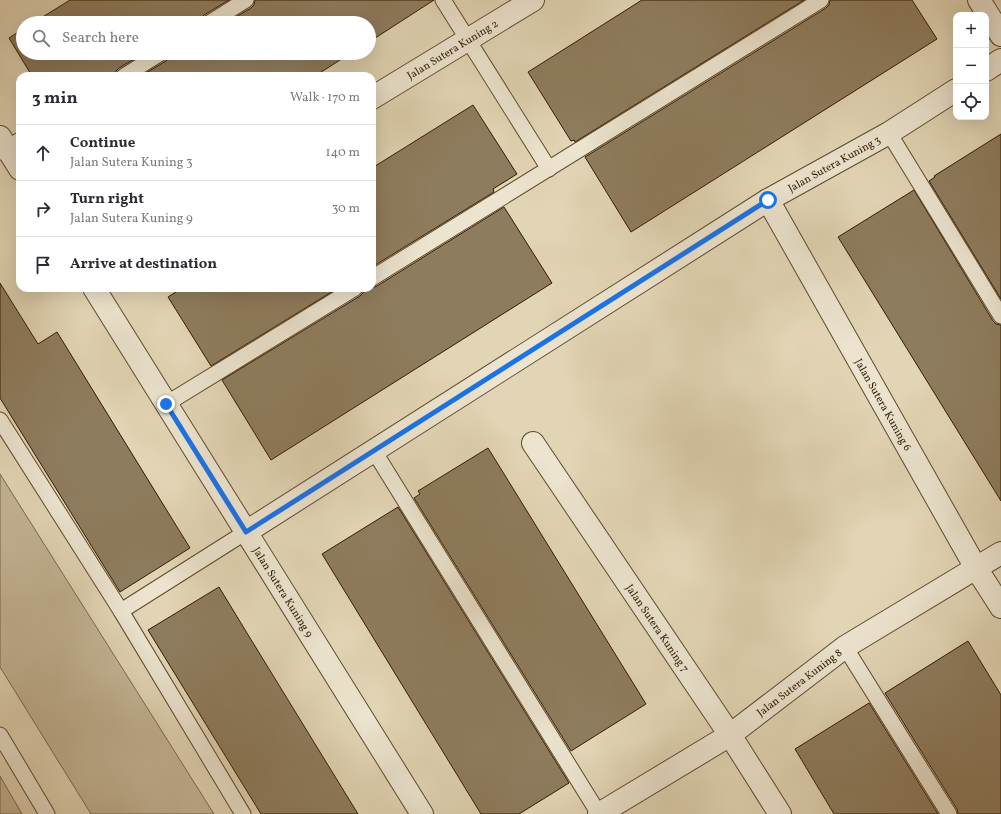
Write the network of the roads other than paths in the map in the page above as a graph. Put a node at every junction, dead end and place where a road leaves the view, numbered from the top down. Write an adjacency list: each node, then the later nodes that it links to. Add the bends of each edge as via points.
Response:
1 (246, 0): 6 (lane)
2 (443, 0): 8 (lane)
3 (533, 0): 8 (street, Jalan Sutera Kuning 2)
4 (821, 0): 18 (lane)
5 (979, 0): 7 (street)
6 (220, 16)
7 (1001, 35)
8 (467, 40): 14 (street, Jalan Sutera Kuning 2); 18 (lane)
9 (149, 60): 12 (lane)
10 (1001, 60): 11 (street)
11 (989, 68)
12 (130, 72)
13 (953, 92): 15 (street, Jalan Sutera Kuning 3)
14 (376, 96)
15 (889, 133): 19 (street, Jalan Sutera Kuning 3); 23 (lane)
16 (7, 145): 17 (street)
17 (16, 162)
18 (549, 169): 20 (lane)
19 (768, 200): 27 (street, Jalan Sutera Kuning 3); 30 (street, Jalan Sutera Kuning 6)
20 (376, 276)
21 (96, 292): 24 (street, Jalan Sutera Kuning 9)
22 (348, 292): 24 (lane)
23 (1001, 316)
24 (166, 404): 28 (street, Jalan Sutera Kuning 9)
25 (0, 420): 32 (lane)
26 (533, 443): 34 (street, Jalan Sutera Kuning 7)
27 (374, 451): 28 (street, Jalan Sutera Kuning 3); 39 (lane)
28 (246, 532): 32 (lane); 38 (street, Jalan Sutera Kuning 9)
29 (1001, 553): 30 (street, Jalan Sutera Kuning 8)
30 (976, 568): 31 (street, Jalan Sutera Kuning 6); 33 (street, Jalan Sutera Kuning 8)
31 (1001, 607)
32 (121, 611): 37 (lane)
33 (845, 646): 34 (street, Jalan Sutera Kuning 8); 41 (lane)
34 (730, 735): 39 (street, Jalan Sutera Kuning 8); 40 (street, Jalan Sutera Kuning 7)
35 (0, 736): 36 (lane)
36 (47, 814)
37 (243, 814)
38 (422, 814)
39 (599, 814)
40 (780, 814)
41 (949, 814)

